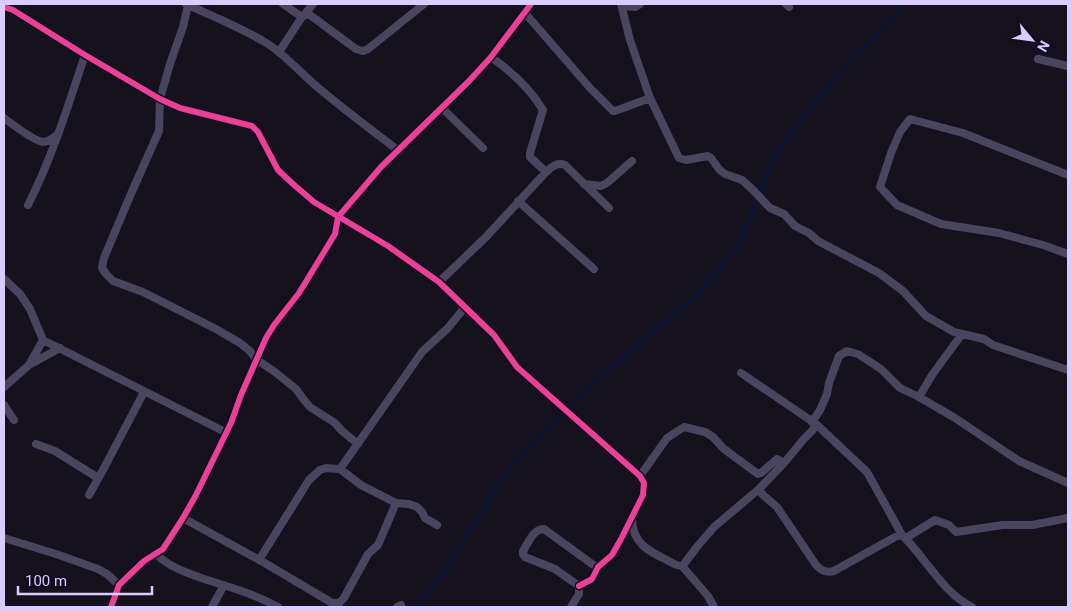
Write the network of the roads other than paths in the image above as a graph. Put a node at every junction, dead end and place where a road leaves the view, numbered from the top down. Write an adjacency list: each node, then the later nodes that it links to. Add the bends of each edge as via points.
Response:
1 (187, 4): 12 (street, via 241,28); 18 (street)
2 (283, 4): 11 (street)
3 (313, 4): 11 (street)
4 (424, 4): 11 (street, via 363,51 310,15)
5 (531, 4): 10 (street)
6 (640, 4): 7 (street, via 635,7)
7 (622, 5): 17 (street)
8 (4, 7): 9 (street)
9 (12, 7): 13 (street)
10 (525, 13): 14 (street); 17 (street, via 613,111)
11 (303, 16): 12 (street)
12 (279, 52): 23 (street, via 348,113)
13 (85, 55): 18 (street); 21 (street)
14 (492, 57): 19 (street); 25 (street, via 534,96 543,110 530,157)
15 (1038, 59): 16 (street)
16 (1068, 66)
17 (650, 98): 37 (street, via 679,158 708,156 719,169 742,180 770,208 784,214 795,226 879,273 903,291 926,316)
18 (160, 99): 31 (street, via 180,108 252,126 278,170 314,202); 40 (street, via 159,131 102,268 114,282 143,292 216,329 240,343)
19 (442, 108): 22 (street); 23 (street)
20 (4, 118): 21 (street, via 38,140 45,142)
21 (58, 134): 29 (street)
22 (483, 148)
23 (399, 150): 31 (street)
24 (632, 161): 27 (street, via 601,186)
25 (546, 172): 27 (street, via 560,163); 28 (street)
26 (1068, 175): 32 (street, via 963,134 910,119 900,132 880,187 897,205 941,224 999,233)
27 (584, 184): 30 (street)
28 (518, 201): 33 (street); 35 (street)
29 (28, 205)
30 (609, 208)
31 (338, 217): 35 (street); 40 (street, via 335,234 299,293 274,324)
32 (1068, 254)
33 (594, 269)
34 (4, 279): 38 (street, via 30,309)
35 (440, 282): 36 (street)
36 (465, 307): 52 (street, via 422,352); 55 (street, via 494,335 517,367)
37 (962, 334): 42 (street); 46 (street)
38 (43, 340): 39 (street); 41 (street)
39 (60, 348): 41 (street); 45 (street)
40 (256, 359): 50 (street); 52 (street, via 296,389 310,407 335,423)
41 (29, 365): 44 (street)
42 (1068, 370)
43 (741, 373): 49 (street)
44 (4, 386)
45 (144, 392): 50 (street); 56 (street)
46 (919, 397): 49 (street, via 900,388 881,369 858,354 847,351 839,356); 57 (street, via 1019,461)
47 (4, 405): 48 (street)
48 (14, 420)
49 (814, 423): 53 (street, via 812,431); 65 (street, via 867,472)
50 (226, 433): 61 (street)
51 (36, 444): 56 (street, via 55,451)
52 (358, 444): 54 (street)
53 (784, 463): 55 (street, via 776,459 758,474 724,450 713,437 684,427 666,438); 58 (street)
54 (340, 470): 60 (street); 68 (street, via 326,468 309,480)
55 (640, 476): 62 (street, via 644,483 643,496)
56 (98, 478): 59 (street)
57 (1068, 483)
58 (759, 489): 65 (street, via 777,507 821,570 834,571 895,537); 69 (street, via 714,527)
59 (89, 495)
60 (396, 503): 64 (street, via 417,507 425,518); 75 (street, via 378,545 368,554 344,598)
61 (183, 518): 67 (street, via 163,549); 68 (street)
62 (632, 518): 69 (street, via 632,530 646,549); 70 (street, via 612,554)
63 (1068, 518): 65 (street, via 956,532 949,525 935,520)
64 (437, 525)
65 (904, 537): 80 (street, via 946,588)
66 (4, 538): 71 (street, via 98,569)
67 (156, 554): 71 (street, via 144,560); 72 (street, via 167,564)
68 (259, 560): 75 (street)
69 (682, 566): 79 (street)
70 (598, 567): 73 (street, via 592,579); 73 (street, via 544,529 536,531 524,551 525,557 555,569)
71 (119, 585): 74 (street)
72 (224, 585): 76 (street); 77 (street)
73 (580, 586): 78 (street, via 580,594)
74 (114, 605)
75 (336, 605)
76 (212, 607)
77 (278, 607)
78 (571, 607)
79 (714, 607)
80 (972, 607)

